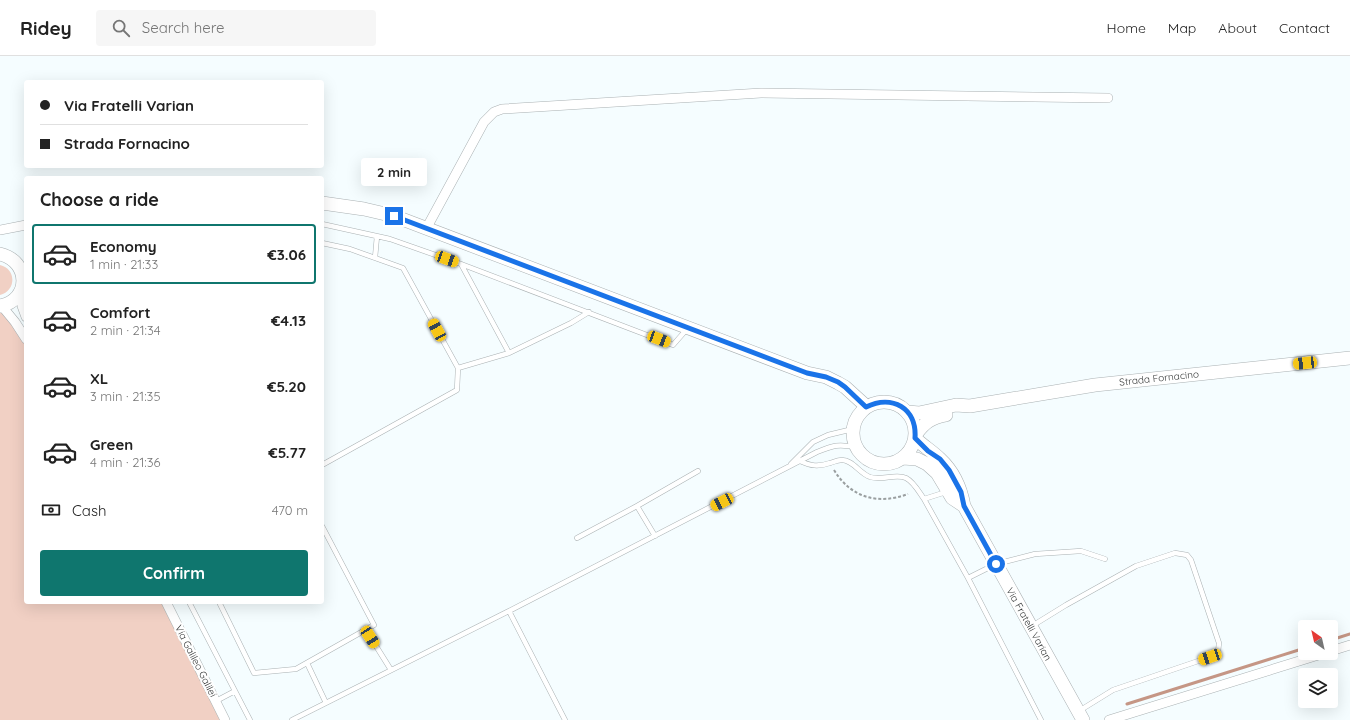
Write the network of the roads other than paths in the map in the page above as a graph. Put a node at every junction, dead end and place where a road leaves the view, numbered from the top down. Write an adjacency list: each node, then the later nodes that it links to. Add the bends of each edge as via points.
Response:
1 (1108, 98): 5 (street, via 761,92 502,109 494,112 484,122)
2 (324, 203): 5 (street, via 386,214)
3 (324, 224): 7 (lane)
4 (24, 225): 6 (street)
5 (426, 229): 19 (street)
6 (0, 230)
7 (376, 236): 11 (lane); 12 (lane)
8 (324, 243): 11 (lane)
9 (3, 255): 10 (street); 13 (street, via 14,260)
10 (24, 256)
11 (375, 258): 23 (lane, via 404,268)
12 (461, 264): 18 (lane); 21 (lane)
13 (24, 274)
14 (24, 280): 15 (street)
15 (21, 291): 16 (street, via 13,301); 17 (street)
16 (1, 306): 20 (street, via 16,322)
17 (24, 312)
18 (588, 312): 19 (lane, via 673,345); 21 (lane, via 571,324)
19 (688, 328): 24 (street)
20 (24, 336)
21 (509, 353): 23 (lane)
22 (1350, 358): 25 (street, Strada Fornacino, via 1095,385)
23 (458, 368): 33 (lane, via 457,390)
24 (807, 373): 26 (street, via 838,382); 28 (street, via 846,398 853,410)
25 (970, 406): 27 (street, Strada Fornacino, via 956,405 919,413); 29 (street, Strada Fornacino, via 930,420)
26 (866, 407): 27 (street, via 884,401 901,406); 28 (street)
27 (908, 412): 29 (street, via 915,426)
28 (854, 425): 30 (street, via 853,438); 34 (lane, via 813,442)
29 (915, 436): 31 (street, via 913,446); 36 (street, Via Fratelli Varian, via 949,470)
30 (856, 447): 31 (street, via 862,456 872,462 893,463); 32 (lane, via 831,446)
31 (903, 458): 36 (street, Via Fratelli Varian, via 917,459 927,464)
32 (800, 461): 34 (lane); 37 (lane, via 815,466 843,460 870,477 907,478)
33 (324, 464)
34 (787, 468): 40 (lane)
35 (698, 471): 38 (lane)
36 (952, 488): 37 (lane); 43 (street, Via Fratelli Varian, via 961,492 964,506)
37 (924, 499): 44 (lane)
38 (637, 506): 40 (lane); 41 (lane)
39 (324, 530): 50 (lane, via 374,625)
40 (654, 536): 48 (lane)
41 (577, 538)
42 (1105, 559): 43 (lane, via 1081,551 1053,552)
43 (996, 564): 44 (lane); 49 (street, Via Fratelli Varian)
44 (968, 578): 64 (lane)
45 (167, 604): 57 (street, Via Galileo Galilei)
46 (190, 604): 56 (lane)
47 (220, 604): 54 (lane, via 254,673 296,669)
48 (509, 611): 55 (lane); 63 (lane)
49 (1030, 627): 59 (street, Via Fratelli Varian); 59 (lane, via 1136,566 1175,552 1191,560 1219,643 1218,652 1113,690)
50 (366, 630): 54 (lane); 55 (lane)
51 (1350, 645): 52 (street)
52 (1338, 649)
53 (1302, 660): 65 (street)
54 (307, 663): 58 (lane)
55 (391, 670): 58 (lane)
56 (235, 691): 57 (lane); 61 (lane)
57 (216, 701): 60 (street, Via Galileo Galilei)
58 (326, 703): 62 (lane)
59 (1080, 716)
60 (225, 720)
61 (250, 720)
62 (292, 720)
63 (565, 720)
64 (1041, 720)
65 (1109, 720)

